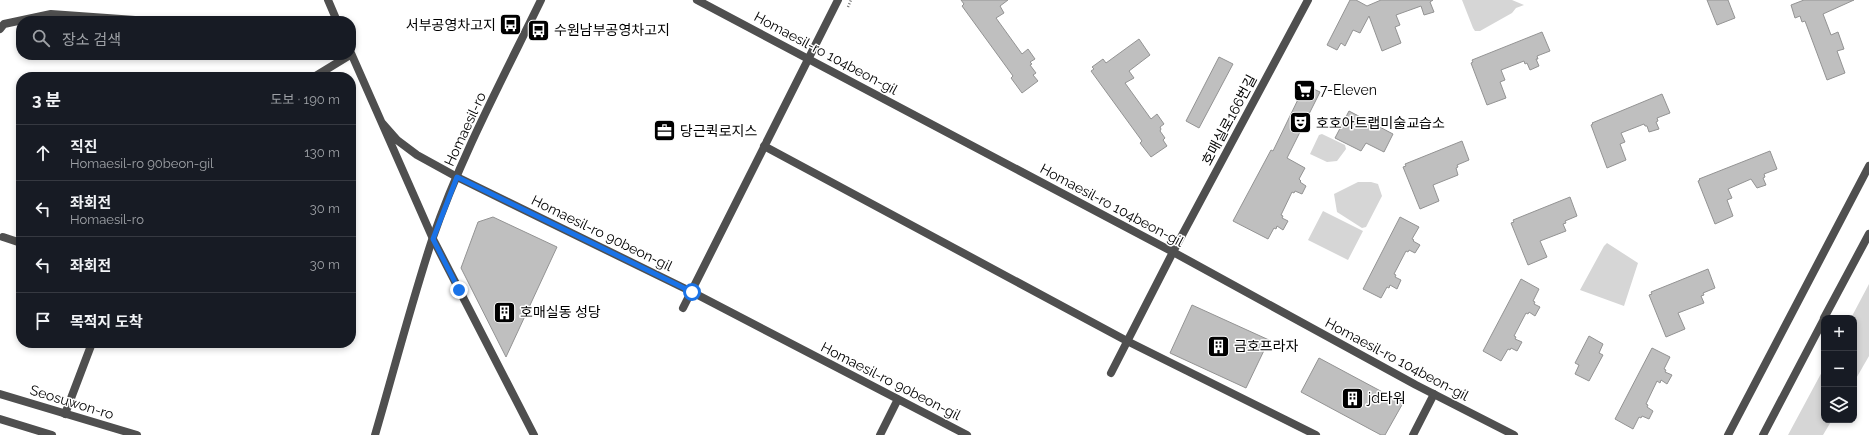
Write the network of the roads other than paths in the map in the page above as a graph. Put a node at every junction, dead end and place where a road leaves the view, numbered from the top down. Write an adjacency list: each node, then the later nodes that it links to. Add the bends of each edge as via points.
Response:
1 (328, 0): 8 (street)
2 (541, 0): 18 (street, Homaesil-ro)
3 (697, 0): 11 (street, Homaesil-ro 104beon-gil)
4 (838, 0): 11 (street)
5 (1308, 0): 23 (street, 호매실로166번길)
6 (42, 16): 7 (street)
7 (79, 16)
8 (335, 16)
9 (16, 21): 10 (street, via 4,24)
10 (0, 29)
11 (808, 58): 16 (street); 23 (street, Homaesil-ro 104beon-gil)
12 (341, 60): 14 (street)
13 (354, 60): 15 (street)
14 (322, 72)
15 (382, 123): 18 (street, Homaesil-ro 90beon-gil, via 396,140); 21 (street)
16 (764, 146): 24 (street); 28 (street)
17 (1869, 166): 45 (street)
18 (457, 177): 21 (street, Homaesil-ro); 24 (street, Homaesil-ro 90beon-gil)
19 (1869, 234): 26 (street)
20 (3, 237): 22 (street)
21 (433, 239): 38 (street, Homaesil-ro); 39 (street)
22 (16, 241)
23 (1173, 252): 28 (street, 호매실로166번길); 32 (street, Homaesil-ro 104beon-gil)
24 (692, 292): 25 (street); 33 (street, Homaesil-ro 90beon-gil)
25 (683, 308)
26 (1826, 315)
27 (1821, 324): 46 (street)
28 (1128, 341): 30 (street, 호매실로166번길); 42 (street)
29 (90, 348): 34 (street)
30 (1111, 373)
31 (0, 394): 34 (street, Seosuwon-ro)
32 (1434, 394): 43 (street); 44 (street, Homaesil-ro 104beon-gil)
33 (898, 399): 40 (street); 41 (street, Homaesil-ro 90beon-gil)
34 (65, 414): 37 (street, Seosuwon-ro)
35 (0, 419): 36 (street)
36 (52, 435)
37 (137, 435)
38 (375, 435)
39 (534, 435)
40 (880, 435)
41 (967, 435)
42 (1316, 435)
43 (1413, 435)
44 (1514, 435)
45 (1728, 435)
46 (1763, 435)

